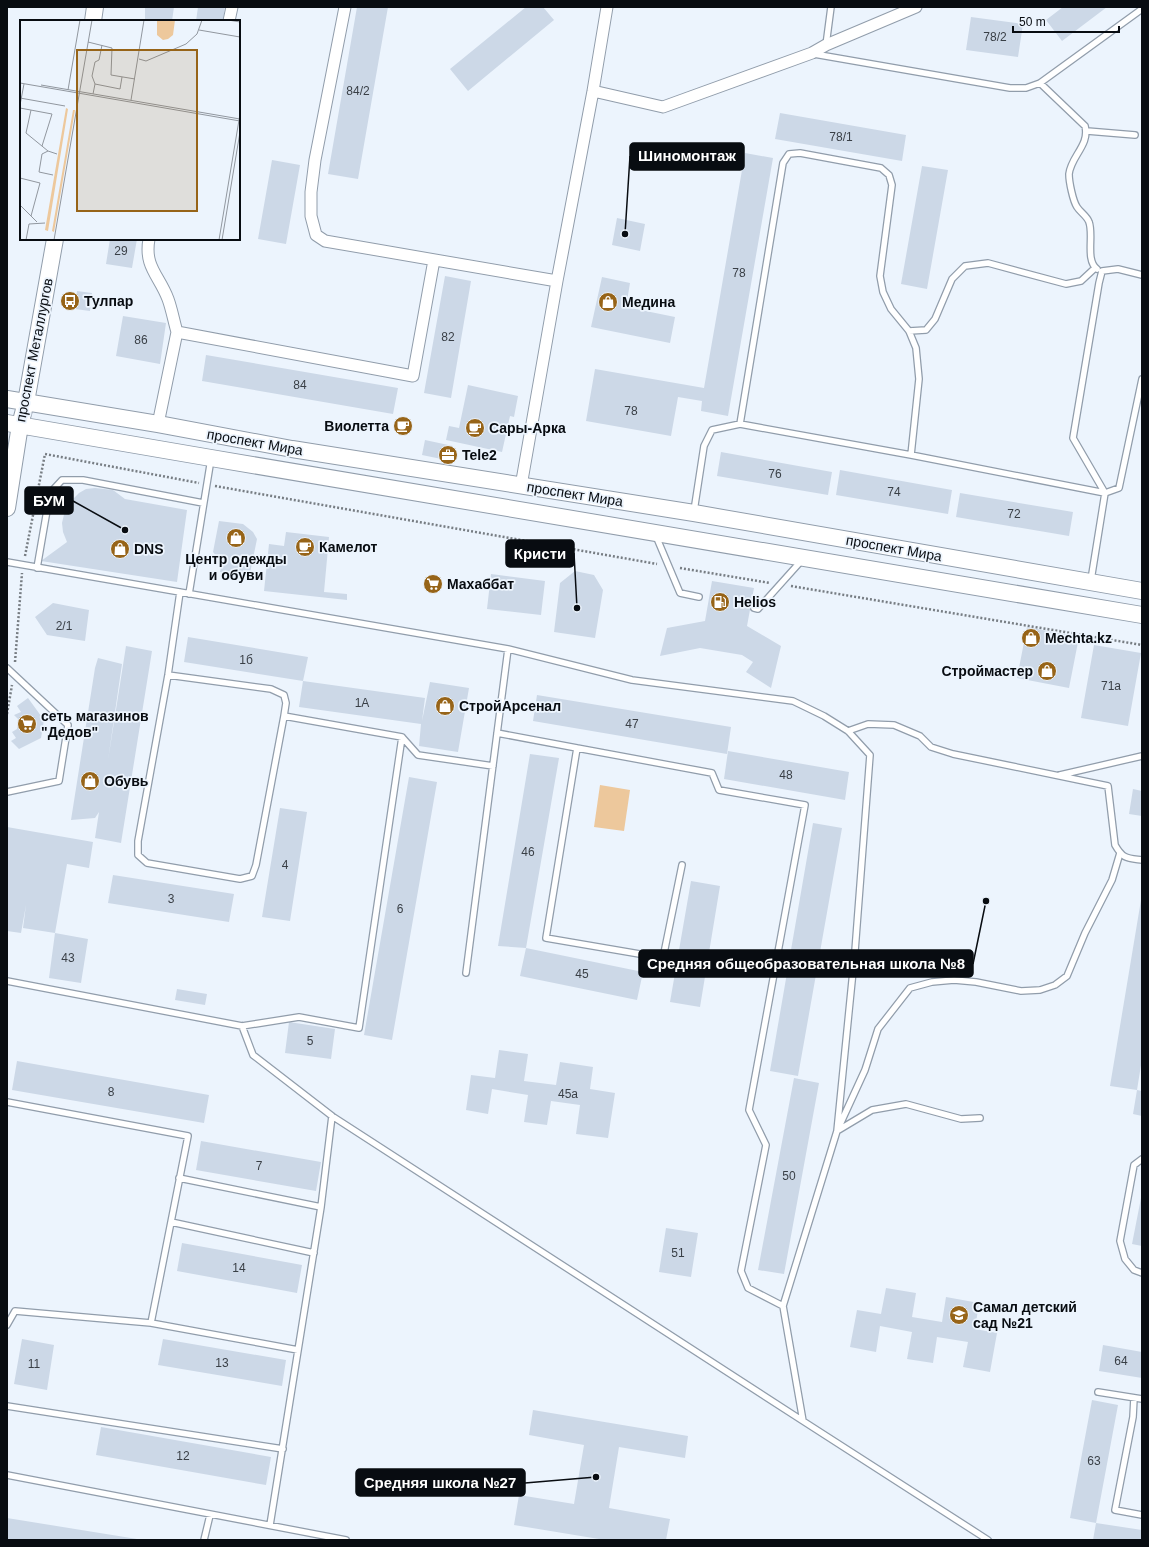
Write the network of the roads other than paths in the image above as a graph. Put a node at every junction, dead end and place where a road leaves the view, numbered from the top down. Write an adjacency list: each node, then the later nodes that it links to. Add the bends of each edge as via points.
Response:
1 (95, 7): 8 (main road)
2 (232, 7): 9 (street)
3 (345, 7): 18 (street, via 315,160 311,216 316,235 325,241)
4 (607, 7): 13 (street)
5 (831, 7): 10 (lane)
6 (916, 7): 10 (street)
7 (1142, 9): 12 (lane)
8 (93, 20)
9 (229, 20)
10 (826, 45): 11 (street)
11 (812, 53): 12 (lane, via 1010,88 1026,88); 13 (street, via 663,107)
12 (1040, 83): 14 (lane, via 1085,126)
13 (594, 91): 22 (street)
14 (1086, 131): 15 (lane); 19 (lane, via 1084,144 1069,174 1077,207 1089,221 1091,260)
15 (1135, 135)
16 (55, 240): 27 (main road, проспект Металлургов)
17 (149, 240): 24 (street, via 149,261 168,299)
18 (434, 260): 22 (street); 24 (street, via 414,376)
19 (1095, 268): 20 (lane); 23 (lane, via 1081,281 1066,284 988,263 965,266 952,280 935,319 926,330)
20 (1102, 271): 21 (lane, via 1118,269); 35 (lane, via 1073,438)
21 (1142, 275)
22 (557, 281): 34 (street)
23 (908, 331): 30 (lane, via 882,292 880,276 892,185 889,175 880,168 800,153 789,154 783,163); 32 (lane, via 916,348 919,379)
24 (177, 332): 29 (street)
25 (1142, 379): 35 (lane, via 1119,488)
26 (7, 398): 27 (main road, проспект Мира)
27 (26, 402): 28 (main road, проспект Металлургов); 29 (main road, проспект Мира)
28 (14, 424): 33 (main road, проспект Мира); 37 (main road, проспект Металлургов)
29 (158, 424): 31 (main road, проспект Мира)
30 (740, 424): 32 (lane); 38 (lane, via 712,430 704,446)
31 (292, 449): 33 (main road, via 230,448 217,451); 34 (main road, проспект Мира)
32 (911, 455): 35 (lane)
33 (211, 458): 36 (lane); 39 (main road, проспект Мира)
34 (521, 486): 38 (main road, проспект Мира)
35 (1105, 494): 43 (lane)
36 (203, 503): 42 (lane, via 83,480 62,480 50,493); 46 (lane)
37 (7, 508)
38 (694, 513): 43 (main road, проспект Мира)
39 (654, 532): 40 (main road, проспект Мира); 47 (lane, via 680,593)
40 (804, 557): 48 (lane, via 758,609); 49 (main road, проспект Мира)
41 (7, 562): 42 (lane)
42 (37, 568): 45 (lane)
43 (1090, 582): 44 (main road, проспект Мира)
44 (1142, 591)
45 (180, 592): 46 (lane); 52 (lane)
46 (189, 594): 50 (lane)
47 (699, 597)
48 (754, 608)
49 (1142, 615)
50 (508, 649): 54 (lane, via 632,680 793,701); 55 (lane)
51 (7, 668): 61 (lane, via 68,725 59,781)
52 (168, 675): 53 (lane, via 271,689 284,694); 53 (lane, via 138,841 138,855 147,863 240,879 252,876)
53 (284, 716): 56 (lane)
54 (848, 731): 60 (lane, via 868,724 894,725 920,736 931,747 953,754); 71 (lane, via 870,755 855,951)
55 (497, 733): 57 (lane); 59 (lane)
56 (402, 737): 59 (lane, via 418,755); 67 (lane, via 359,1028 299,1017)
57 (577, 748): 64 (lane, via 546,938 663,958); 78 (lane, via 712,773 719,790 805,805 749,1110 766,1145 741,1271 748,1288)
58 (1142, 756): 60 (lane)
59 (493, 766): 65 (lane)
60 (1058, 776): 62 (lane, via 1108,786 1115,845)
61 (7, 792)
62 (1120, 853): 63 (lane, via 1125,858); 71 (lane, via 1112,880 1067,976 1055,985 1040,990 1021,991 954,980 910,988 878,1029 865,1070)
63 (1142, 860)
64 (682, 865)
65 (466, 973)
66 (7, 981): 67 (lane)
67 (242, 1026): 69 (lane, via 253,1055)
68 (7, 1102): 73 (lane, via 188,1136)
69 (332, 1116): 74 (lane); 86 (lane)
70 (980, 1118): 71 (lane, via 961,1119 906,1104 872,1110)
71 (837, 1131): 78 (lane)
72 (1142, 1159): 77 (lane, via 1134,1165 1120,1241 1124,1259 1134,1270)
73 (179, 1178): 74 (lane); 75 (lane)
74 (321, 1207): 76 (lane)
75 (171, 1222): 76 (lane); 79 (lane)
76 (314, 1253): 81 (lane)
77 (1142, 1273)
78 (783, 1306): 86 (lane)
79 (151, 1323): 80 (lane, via 15,1311); 81 (lane)
80 (7, 1325)
81 (298, 1350): 87 (lane)
82 (1098, 1392): 83 (lane)
83 (1134, 1398): 84 (lane); 90 (lane, via 1115,1510)
84 (1142, 1399)
85 (7, 1406): 87 (lane)
86 (803, 1421): 94 (lane)
87 (283, 1449): 91 (lane)
88 (7, 1476): 89 (lane)
89 (210, 1515): 91 (lane); 92 (lane)
90 (1142, 1515)
91 (270, 1525): 93 (lane)
92 (204, 1540)
93 (346, 1540)
94 (988, 1540)

